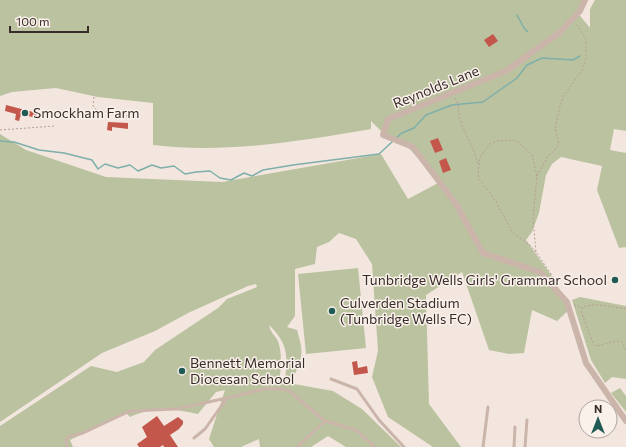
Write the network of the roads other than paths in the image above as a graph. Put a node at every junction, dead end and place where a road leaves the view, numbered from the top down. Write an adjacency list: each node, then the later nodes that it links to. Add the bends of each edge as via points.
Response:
1 (585, 0): 7 (street, Reynolds Lane, via 580,11 559,33 506,72 388,119 384,135 413,147 456,204 483,253 540,272 567,302 586,363)
2 (331, 379): 13 (lane, via 357,389 379,420)
3 (227, 398): 6 (lane, via 269,388 288,390); 9 (lane, via 205,429); 10 (lane, via 176,409 130,411 83,433 68,437)
4 (488, 407): 14 (lane)
5 (528, 420): 16 (lane)
6 (325, 421): 11 (lane); 12 (lane, via 356,430)
7 (626, 421)
8 (515, 427): 15 (lane)
9 (194, 438)
10 (67, 447)
11 (297, 447)
12 (375, 447)
13 (404, 447)
14 (482, 447)
15 (514, 447)
16 (525, 447)

